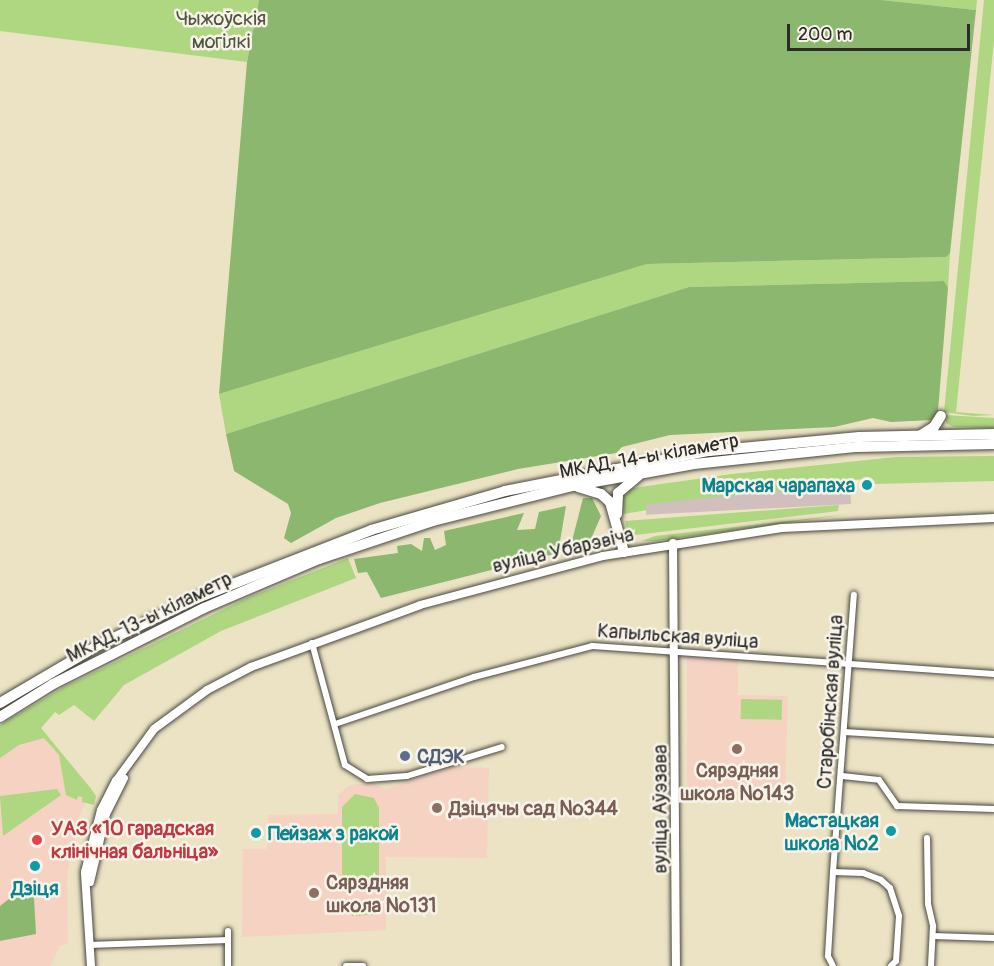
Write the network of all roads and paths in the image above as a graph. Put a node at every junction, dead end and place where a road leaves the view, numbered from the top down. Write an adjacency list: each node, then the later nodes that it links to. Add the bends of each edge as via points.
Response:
1 (994, 434): 2 (highway)
2 (961, 435): 3 (highway, МКАД, 14-ы кіламетр); 3 (highway, via 941,416 934,427)
3 (920, 436): 11 (highway, МКАД, 14-ы кіламетр, via 773,444 635,462 484,496)
4 (994, 444): 5 (highway, МКАД, 14-ы кіламетр, via 792,452)
5 (645, 472): 6 (highway, МКАД, 14-ы кіламетр); 7 (highway, via 618,493)
6 (572, 486): 7 (highway, via 601,494); 11 (highway, МКАД, 14-ы кіламетр)
7 (617, 517): 10 (highway)
8 (994, 518): 9 (main road, вуліца Убарэвіча, via 782,528)
9 (673, 543): 10 (main road, вуліца Убарэвіча); 14 (main road, вуліца Аўэзава)
10 (624, 552): 13 (main road, вуліца Убарэвіча, via 465,591)
11 (317, 554): 17 (highway, МКАД, 13-ы кіламетр, via 197,598 99,645); 18 (highway, МКАД, 13-ы кіламетр, via 138,639)
12 (854, 595): 15 (street, Старобінская вуліца)
13 (312, 643): 19 (street); 31 (main road, вуліца Убарэвіча, via 207,690 166,719 131,758 101,810 85,872)
14 (676, 651): 15 (street, Капыльская вуліца); 19 (street, Капыльская вуліца, via 599,646 573,649); 36 (main road, вуліца Аўэзава)
15 (848, 665): 16 (street, Капыльская вуліца); 20 (street, Старобінская вуліца)
16 (994, 674)
17 (0, 703)
18 (0, 717)
19 (335, 724): 22 (street, via 345,765 367,779 407,776)
20 (844, 732): 21 (street); 23 (street, Старобінская вуліца)
21 (994, 741)
22 (502, 747)
23 (842, 776): 24 (street, via 879,780 897,806); 26 (street, Старобінская вуліца)
24 (994, 809)
25 (927, 838): 28 (street)
26 (833, 872): 37 (street, Старобінская вуліца, via 828,956); 38 (street, via 863,873 890,888 899,916 896,961)
27 (228, 931): 30 (street)
28 (933, 936): 29 (street); 39 (street)
29 (994, 938)
30 (228, 940): 31 (street); 33 (street)
31 (88, 945): 32 (main road, вуліца Убарэвіча)
32 (91, 966)
33 (228, 966)
34 (346, 966): 35 (street)
35 (363, 966)
36 (676, 966)
37 (833, 966)
38 (891, 966)
39 (931, 966)

